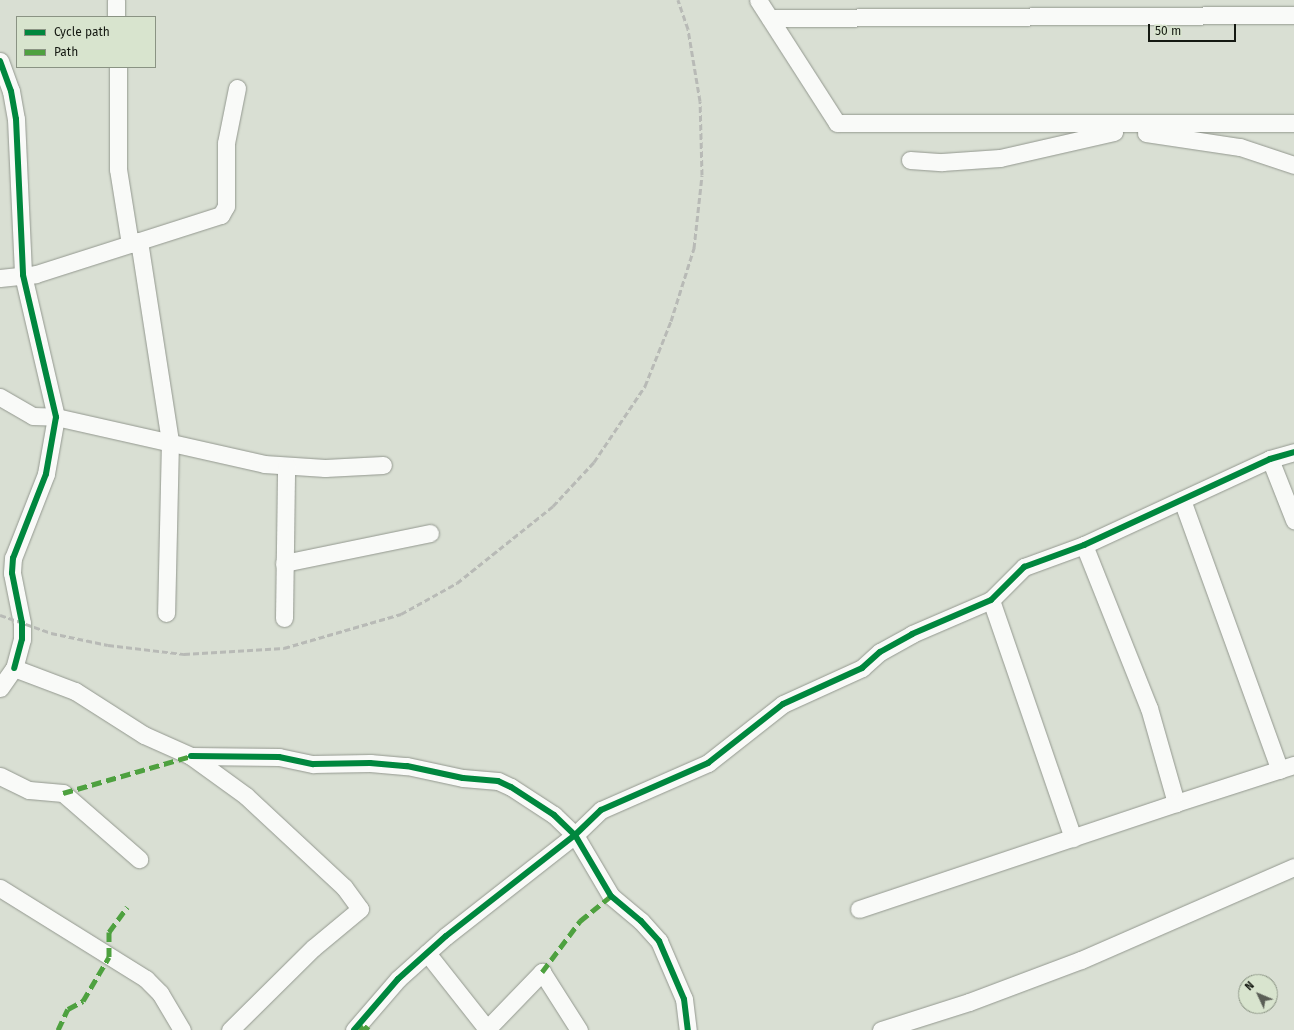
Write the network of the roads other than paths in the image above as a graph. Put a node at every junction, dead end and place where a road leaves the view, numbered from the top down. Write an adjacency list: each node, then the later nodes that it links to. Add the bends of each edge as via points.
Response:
1 (116, 0): 4 (street)
2 (758, 0): 5 (street)
3 (1294, 15): 5 (street)
4 (116, 16)
5 (770, 18): 9 (street, via 837,123)
6 (0, 61): 13 (street, via 11,91 16,120)
7 (118, 68): 12 (street, via 118,169)
8 (237, 88): 12 (street, via 226,143 225,211 221,215)
9 (1294, 124)
10 (910, 160): 11 (street, via 942,162 1000,158 1101,133 1125,131 1181,136 1240,147)
11 (1294, 165)
12 (135, 242): 13 (street, via 36,274); 17 (street)
13 (23, 275): 14 (street); 16 (street)
14 (0, 278)
15 (0, 397): 16 (street, via 33,416)
16 (56, 417): 17 (street); 30 (street, via 46,474 13,558 12,573 22,623 22,639)
17 (170, 441): 21 (street, via 264,464); 28 (street)
18 (1294, 452): 19 (street)
19 (1270, 459): 22 (street); 23 (street)
20 (383, 465): 21 (street, via 325,468)
21 (286, 466): 26 (street)
22 (1182, 500): 25 (street); 33 (street)
23 (1294, 520)
24 (430, 533): 26 (street)
25 (1084, 546): 27 (street, via 1024,567); 35 (street, via 1150,708)
26 (284, 563): 29 (street)
27 (991, 600): 36 (street, via 912,634 880,652 862,668 783,704 708,763 601,810); 37 (street)
28 (166, 613)
29 (284, 618)
30 (14, 668): 31 (street); 32 (street, via 75,691 144,735)
31 (0, 688)
32 (191, 756): 36 (street, via 280,757 313,764 407,766 463,778 498,781 554,815); 44 (street, via 246,796 344,887 360,909 299,961)
33 (1287, 767): 35 (street)
34 (0, 776): 38 (street, via 29,790 63,793)
35 (1176, 803): 37 (street)
36 (575, 835): 42 (street, via 514,881); 48 (street, via 611,896 641,921 659,941 684,999)
37 (1073, 838): 41 (street)
38 (139, 859)
39 (1294, 867): 49 (street, via 1081,960 969,1002)
40 (0, 888): 43 (street, via 146,979 160,993)
41 (859, 909)
42 (427, 953): 45 (street, via 398,979); 46 (street)
43 (182, 1030)
44 (230, 1030)
45 (354, 1030)
46 (486, 1030): 47 (street, via 542,972)
47 (579, 1030)
48 (688, 1030)
49 (881, 1030)

